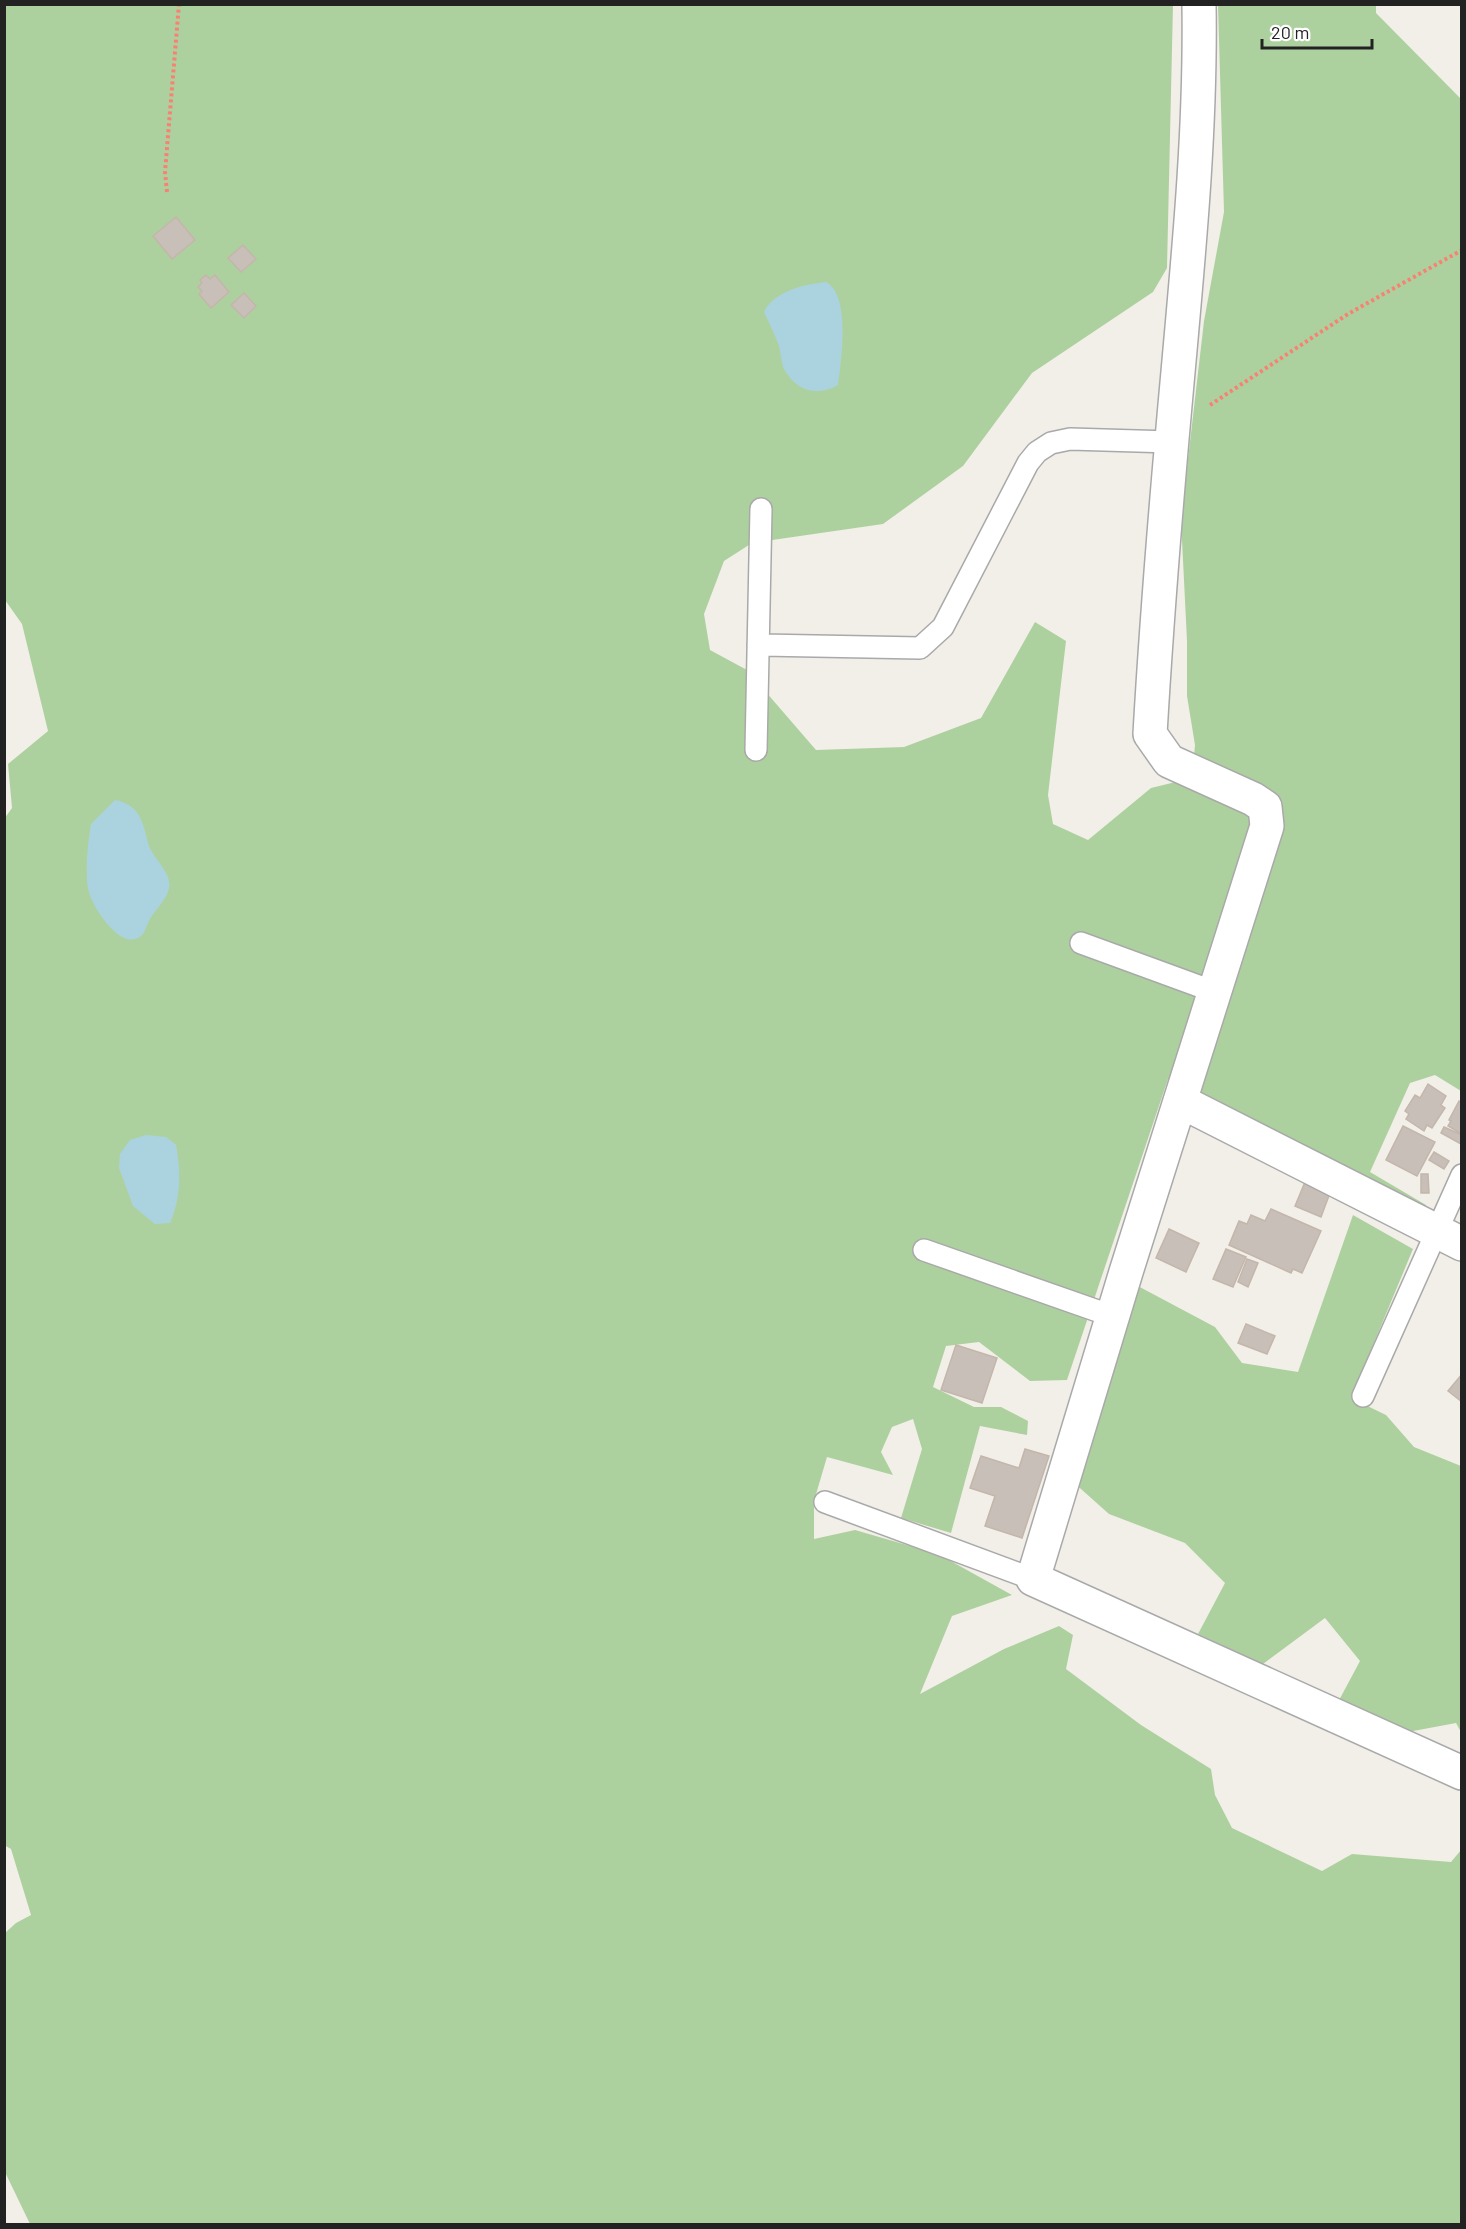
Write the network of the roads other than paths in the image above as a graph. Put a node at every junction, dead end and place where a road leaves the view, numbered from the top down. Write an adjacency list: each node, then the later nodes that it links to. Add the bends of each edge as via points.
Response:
1 (1199, 4): 2 (street, via 1200,59 1188,258)
2 (1172, 436): 4 (lane, via 1070,439 1051,443 1037,452 943,627 920,648); 7 (street, via 1149,734 1169,760 1265,807 1267,826)
3 (761, 509): 4 (lane)
4 (758, 645): 5 (lane)
5 (756, 750)
6 (1081, 943): 7 (lane)
7 (1215, 992): 8 (street)
8 (1180, 1101): 10 (street); 12 (street)
9 (1461, 1175): 10 (lane)
10 (1449, 1238): 13 (lane)
11 (924, 1250): 12 (lane)
12 (1112, 1316): 15 (street)
13 (1363, 1396)
14 (825, 1502): 15 (lane)
15 (1033, 1579): 16 (street)
16 (1461, 1773)

